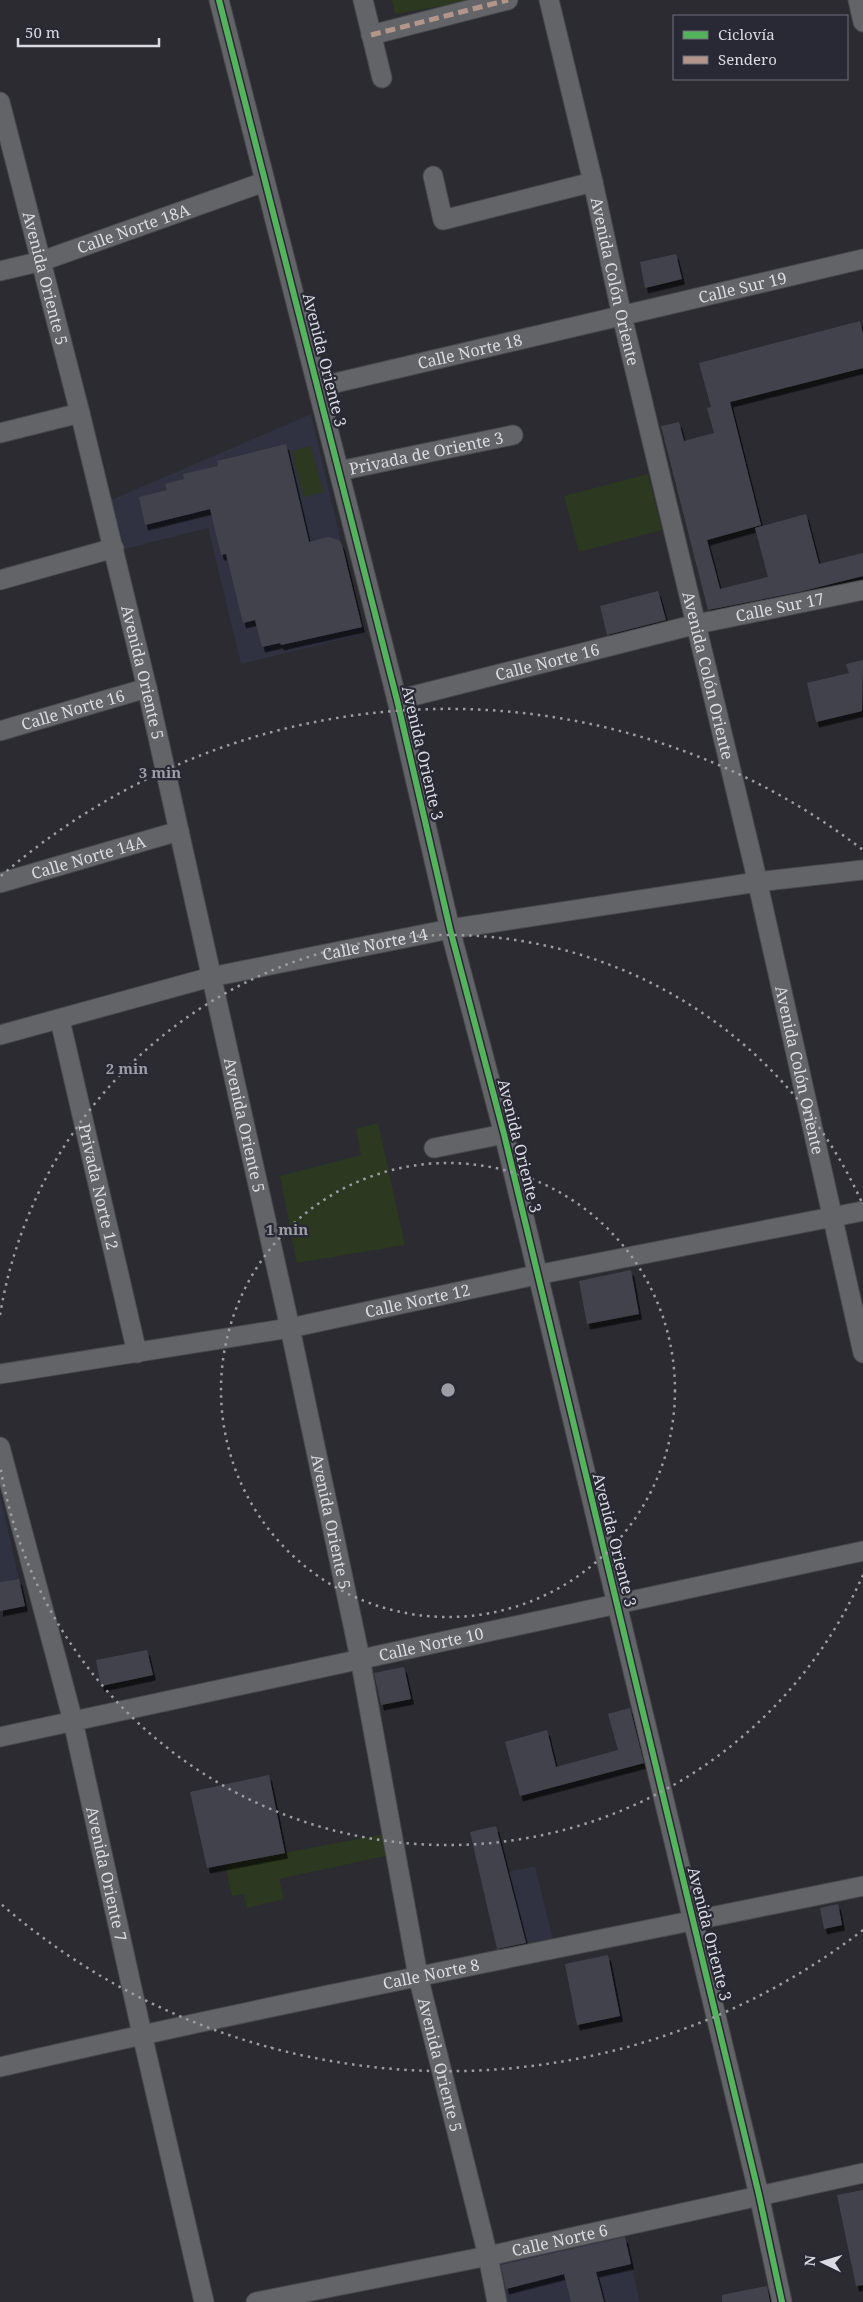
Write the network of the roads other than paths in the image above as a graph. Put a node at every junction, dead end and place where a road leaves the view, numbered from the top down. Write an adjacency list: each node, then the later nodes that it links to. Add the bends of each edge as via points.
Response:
1 (219, 0): 11 (street, Avenida Oriente 3)
2 (362, 0): 7 (street)
3 (508, 0): 7 (street)
4 (549, 0): 12 (street, Avenida Colón Oriente)
5 (858, 0): 6 (street)
6 (863, 22)
7 (371, 35): 8 (street)
8 (382, 78)
9 (1, 112): 14 (street, Avenida Oriente 5)
10 (432, 176): 12 (street, via 443,220)
11 (264, 182): 14 (street, Calle Norte 18A); 17 (street, Avenida Oriente 3)
12 (593, 182): 16 (street, Avenida Colón Oriente)
13 (863, 259): 16 (street, Calle Sur 19)
14 (42, 261): 15 (street, Calle Norte 18A); 18 (street, Avenida Oriente 5)
15 (0, 271)
16 (622, 316): 17 (street, Calle Norte 18); 25 (street, Avenida Colón Oriente)
17 (318, 387): 21 (street, Avenida Oriente 3)
18 (80, 413): 19 (street); 22 (street, Avenida Oriente 5)
19 (0, 433)
20 (513, 436): 21 (street, Privada de Oriente 3)
21 (339, 471): 27 (street, Avenida Oriente 3)
22 (114, 548): 23 (street); 26 (street, Avenida Oriente 5)
23 (0, 580)
24 (863, 590): 25 (street, Calle Sur 17)
25 (697, 624): 27 (street, Calle Norte 16); 31 (street, Avenida Colón Oriente)
26 (147, 688): 28 (street, Calle Norte 16); 29 (street, Avenida Oriente 5)
27 (397, 700): 33 (street, Avenida Oriente 3)
28 (0, 731)
29 (179, 831): 32 (street, Calle Norte 14A); 34 (street, Avenida Oriente 5)
30 (863, 870): 31 (street, Calle Norte 14)
31 (757, 882): 33 (street, Calle Norte 14); 40 (street, Avenida Colón Oriente)
32 (0, 883)
33 (450, 929): 34 (street, Calle Norte 14); 37 (street, Avenida Oriente 3)
34 (211, 977): 35 (street, Calle Norte 14); 42 (street, Avenida Oriente 5)
35 (60, 1020): 36 (street, Calle Norte 14); 43 (street, Privada Norte 12)
36 (0, 1035)
37 (504, 1134): 38 (street); 41 (street, Avenida Oriente 3)
38 (434, 1148)
39 (863, 1211): 40 (street, Calle Norte 12)
40 (832, 1216): 41 (street, Calle Norte 12); 44 (street, Avenida Colón Oriente)
41 (536, 1275): 42 (street, Calle Norte 12); 48 (street, Avenida Oriente 3)
42 (290, 1328): 43 (street, Calle Norte 12); 49 (street, Avenida Oriente 5)
43 (137, 1353): 45 (street, Calle Norte 12)
44 (863, 1353)
45 (0, 1374)
46 (0, 1447): 50 (street, Avenida Oriente 7)
47 (863, 1551): 48 (street, Calle Norte 10)
48 (617, 1605): 49 (street, Calle Norte 10); 53 (street, Avenida Oriente 3)
49 (360, 1658): 50 (street, Calle Norte 10); 54 (street, Avenida Oriente 5)
50 (73, 1721): 51 (street, Calle Norte 10); 55 (street, Avenida Oriente 7)
51 (0, 1736)
52 (863, 1886): 53 (street, Calle Norte 8)
53 (692, 1921): 54 (street, Calle Norte 8); 58 (street, Avenida Oriente 3)
54 (418, 1976): 55 (street, Calle Norte 8); 59 (street, Avenida Oriente 5)
55 (142, 2034): 56 (street, Calle Norte 8); 60 (street, Avenida Oriente 7)
56 (0, 2067)
57 (863, 2173): 58 (street, Calle Norte 6)
58 (759, 2195): 59 (street, Calle Norte 6); 63 (street, Avenida Oriente 3)
59 (488, 2256): 61 (street, Calle Norte 6); 62 (street, Avenida Oriente 5)
60 (204, 2302)
61 (256, 2302)
62 (497, 2302)
63 (782, 2302)

